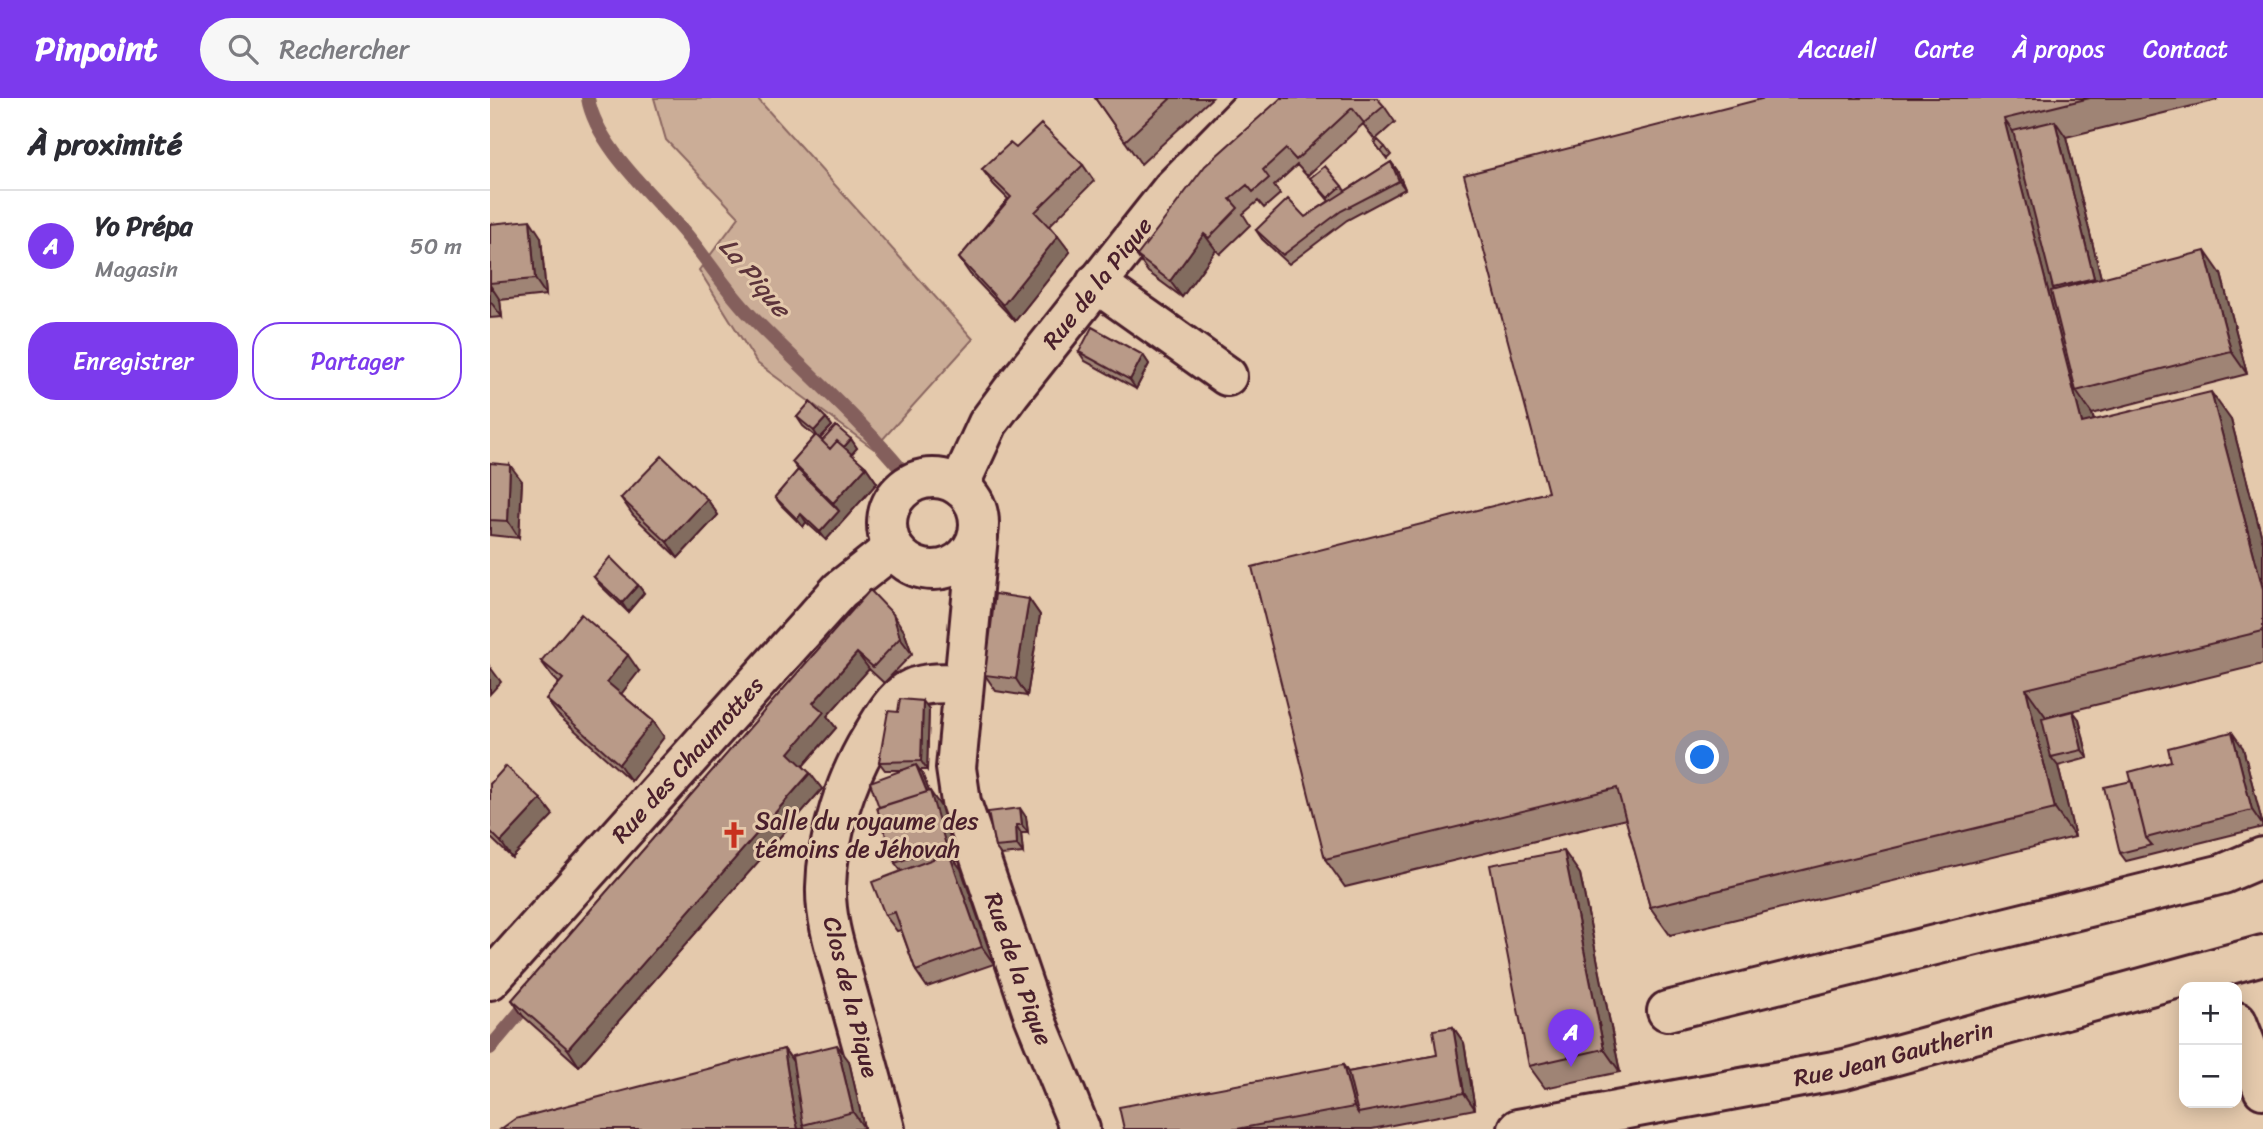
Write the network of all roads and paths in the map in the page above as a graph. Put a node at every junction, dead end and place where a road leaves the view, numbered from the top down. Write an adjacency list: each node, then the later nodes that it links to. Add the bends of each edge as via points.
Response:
1 (1261, 98): 2 (street, Rue de la Pique, via 1172,189)
2 (1096, 284): 3 (street); 4 (street, Rue de la Pique, via 988,423)
3 (1227, 376)
4 (959, 486): 5 (street, via 978,513); 6 (street, via 933,478 919,480 896,496 886,522)
5 (978, 536): 6 (street, via 963,561 949,568); 7 (street, Rue de la Pique)
6 (907, 559): 7 (street, Rue de la Pique, via 942,590 950,607); 11 (street, Rue des Chaumottes, via 840,590)
7 (963, 684): 15 (street, Clos de la Pique, via 933,682 901,692 861,753 836,822 826,886 829,926); 16 (street, Rue de la Pique, via 956,768 961,803 1032,1011)
8 (2263, 857): 12 (street, via 2222,874)
9 (2263, 956): 10 (street, Rue Jean Gautherin)
10 (2220, 979): 17 (street, Rue Jean Gautherin, via 1845,1069)
11 (490, 980)
12 (1667, 1011)
13 (2242, 1035): 14 (street)
14 (2263, 1090)
15 (885, 1129)
16 (1080, 1129)
17 (1518, 1129)

